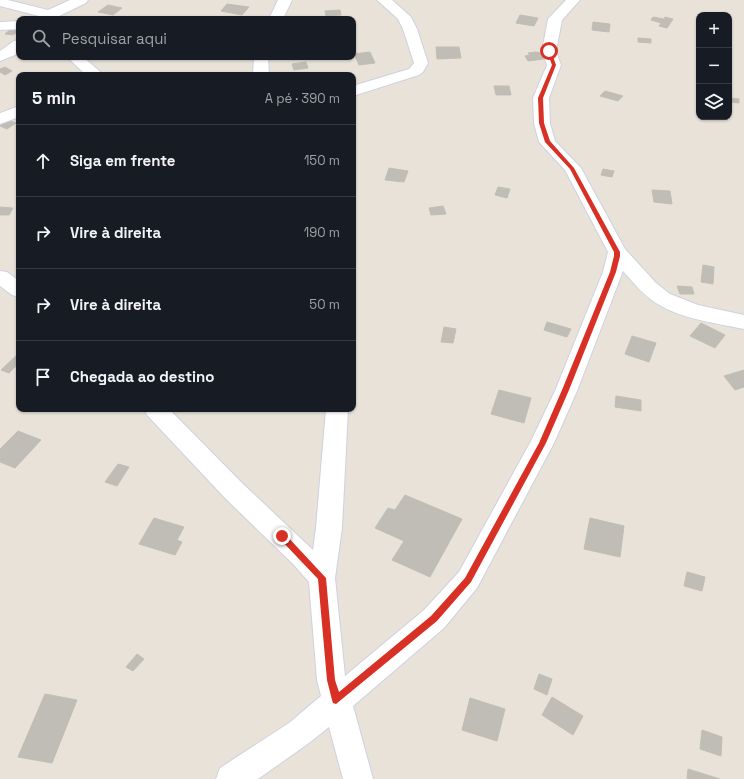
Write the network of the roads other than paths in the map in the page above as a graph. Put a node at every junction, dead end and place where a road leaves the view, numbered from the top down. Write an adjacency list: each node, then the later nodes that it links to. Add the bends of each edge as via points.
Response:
1 (81, 0): 7 (street)
2 (285, 0): 8 (street)
3 (384, 0): 15 (street, via 404,17 421,63 414,72)
4 (573, 0): 18 (street, via 555,19 549,51 554,65 541,98 542,123 547,142 572,168)
5 (0, 2): 6 (street)
6 (44, 16)
7 (49, 16)
8 (277, 16)
9 (16, 25): 10 (street)
10 (0, 26)
11 (77, 60): 13 (street)
12 (260, 60): 14 (street)
13 (92, 72)
14 (260, 72)
15 (356, 90)
16 (16, 112): 17 (street)
17 (0, 119)
18 (617, 252): 21 (street, via 655,293 691,310); 25 (street, via 613,272 542,443 468,580 434,619)
19 (0, 277): 20 (street)
20 (16, 288)
21 (744, 322)
22 (158, 412): 24 (street)
23 (337, 412): 24 (street, via 329,528)
24 (322, 578): 25 (street, via 331,680)
25 (336, 700): 26 (street, via 299,733); 27 (street)
26 (231, 779)
27 (358, 779)

